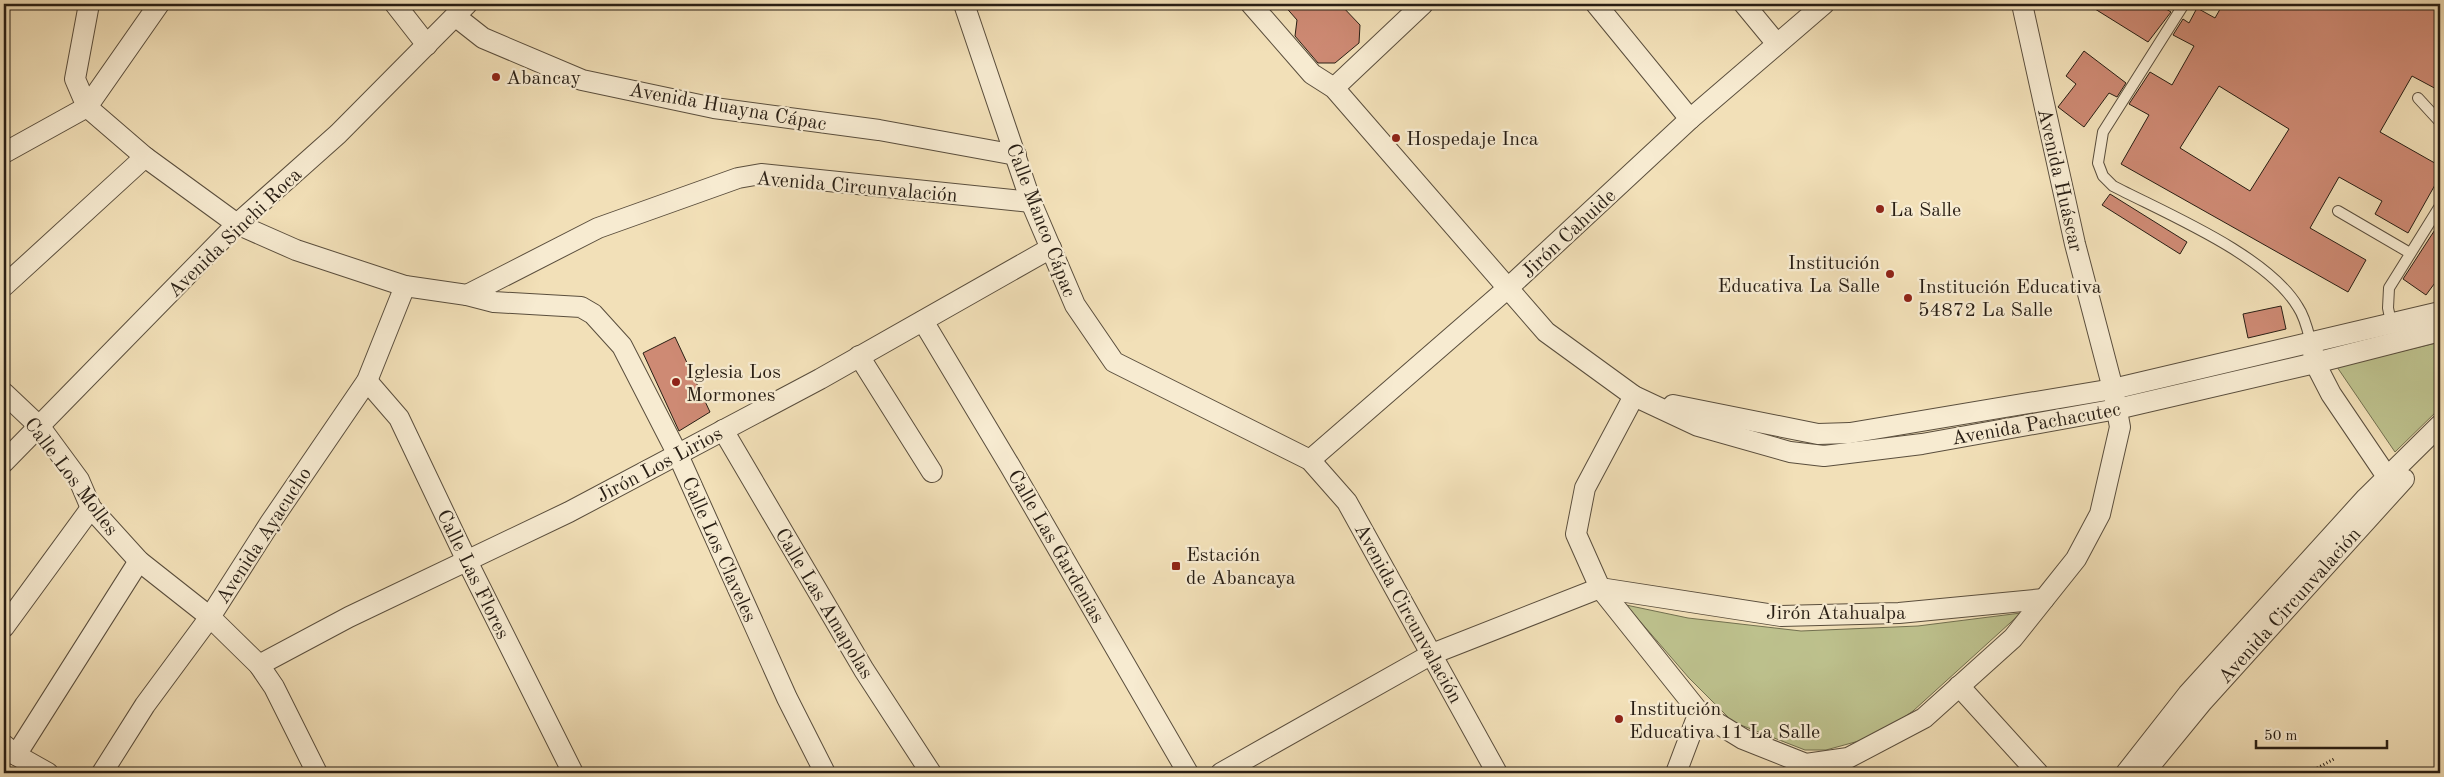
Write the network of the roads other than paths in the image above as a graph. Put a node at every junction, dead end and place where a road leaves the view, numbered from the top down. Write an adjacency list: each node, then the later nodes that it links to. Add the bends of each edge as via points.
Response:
1 (90, 4): 17 (street, via 75,79)
2 (159, 4): 17 (street)
3 (395, 4): 14 (street)
4 (964, 4): 21 (street, Calle Manco Cápac)
5 (1251, 4): 15 (street, Avenida Pachacutec, via 1312,74)
6 (1423, 4): 15 (street)
7 (1596, 4): 18 (street)
8 (1744, 4): 13 (street)
9 (1824, 4): 13 (street, Jirón Cahuide)
10 (2022, 4): 42 (street, Avenida Huáscar, via 2075,244)
11 (2184, 4): 37 (lane, via 2103,132 2098,163 2103,176 2113,186 2240,252 2281,286 2300,308)
12 (461, 10): 14 (street, Avenida Sinchi Roca); 21 (street, Avenida Huayna Cápac, via 483,38 582,80 714,108 879,130)
13 (1777, 44): 18 (street, Jirón Cahuide)
14 (426, 45): 26 (street, Avenida Sinchi Roca, via 338,134)
15 (1334, 88): 31 (street, Avenida Pachacutec)
16 (2418, 98): 19 (lane)
17 (87, 108): 20 (street); 22 (street)
18 (1690, 119): 31 (street, Jirón Cahuide)
19 (2440, 122)
20 (4, 153)
21 (1016, 154): 23 (street, Calle Manco Cápac)
22 (145, 157): 26 (street); 29 (street)
23 (1031, 202): 27 (street, Calle Manco Cápac); 32 (street, Avenida Circunvalación, via 761,174 738,178 598,228)
24 (2440, 206): 28 (lane)
25 (2338, 211): 28 (lane)
26 (237, 224): 30 (street, via 296,250); 47 (street, Avenida Sinchi Roca)
27 (1050, 248): 34 (street, Jirón Los Lirios); 51 (street, Calle Manco Cápac, via 1075,305 1114,362)
28 (2410, 253): 35 (lane, via 2390,288 2388,308)
29 (4, 286)
30 (405, 286): 32 (street); 41 (street, Avenida Ayacucho)
31 (1508, 288): 44 (street, Avenida Pachacutec, via 1546,332); 51 (street, Jirón Cahuide)
32 (467, 295): 50 (street, Calle Los Claveles, via 494,302 581,307 593,314 622,346)
33 (2440, 312): 35 (street, Avenida Pachacutec)
34 (923, 321): 39 (street, Jirón Los Lirios); 73 (street, Calle Las Gardenias)
35 (2392, 324): 37 (street, Avenida Pachacutec); 38 (lane)
36 (2440, 331): 38 (street, Avenida Pachacutec)
37 (2311, 343): 40 (street); 42 (street, Avenida Pachacutec)
38 (2396, 344): 40 (street, Avenida Pachacutec)
39 (859, 356): 48 (street, Jirón Los Lirios); 53 (street)
40 (2315, 363): 45 (street, Avenida Pachacutec); 54 (street, via 2331,394)
41 (367, 381): 57 (street, Calle Las Flores, via 399,418); 60 (street, Avenida Ayacucho)
42 (2113, 389): 44 (street, Avenida Pachacutec, via 1899,426 1818,434); 45 (street, Avenida Huáscar)
43 (4, 393): 47 (street, Calle Los Molles)
44 (1634, 396): 45 (street, Avenida Pachacutec, via 1698,426 1790,452 1824,456 1922,444); 58 (street, Avenida Huáscar, via 1585,488 1576,534)
45 (2117, 409): 59 (street, Avenida Huáscar, via 2120,427 2100,514 2076,559)
46 (2440, 425): 54 (street)
47 (40, 427): 52 (street, Avenida Sinchi Roca); 55 (street, Calle Los Molles, via 79,480)
48 (723, 430): 50 (street, Jirón Los Lirios); 72 (street, Calle Las Amapolas, via 864,670)
49 (2440, 442): 54 (street, Avenida Circunvalación)
50 (678, 454): 57 (street, Jirón Los Lirios); 71 (street, Calle Los Claveles, via 787,698)
51 (1310, 460): 62 (street, Avenida Circunvalación, via 1347,502)
52 (4, 462)
53 (932, 472)
54 (2390, 483): 78 (street, via 2188,694); 79 (street, Avenida Circunvalación)
55 (91, 508): 56 (street, Calle Los Molles); 61 (street)
56 (139, 560): 60 (street, Calle Los Molles); 66 (street)
57 (467, 561): 63 (street, Jirón Los Lirios, via 349,617); 70 (street, Calle Las Flores)
58 (1600, 588): 59 (street, Jirón Atahualpa, via 1781,616 1899,613); 62 (street); 65 (street, Avenida Huáscar)
59 (2044, 600): 64 (street, Avenida Huáscar, via 2013,638)
60 (210, 617): 63 (street, Calle Los Molles); 68 (street, Avenida Ayacucho, via 145,705)
61 (4, 627)
62 (1432, 654): 74 (street); 75 (street, Avenida Circunvalación)
63 (259, 665): 69 (street, Calle Los Molles, via 274,687)
64 (1960, 686): 65 (street, Avenida Huáscar, via 1924,718 1848,758 1806,764 1743,740); 77 (street)
65 (1699, 712): 76 (street)
66 (10, 750): 67 (street)
67 (48, 773)
68 (102, 773)
69 (317, 773)
70 (573, 773)
71 (825, 773)
72 (931, 773)
73 (1188, 773)
74 (1221, 773)
75 (1497, 773)
76 (1676, 773)
77 (2038, 773)
78 (2126, 773)
79 (2144, 773)

